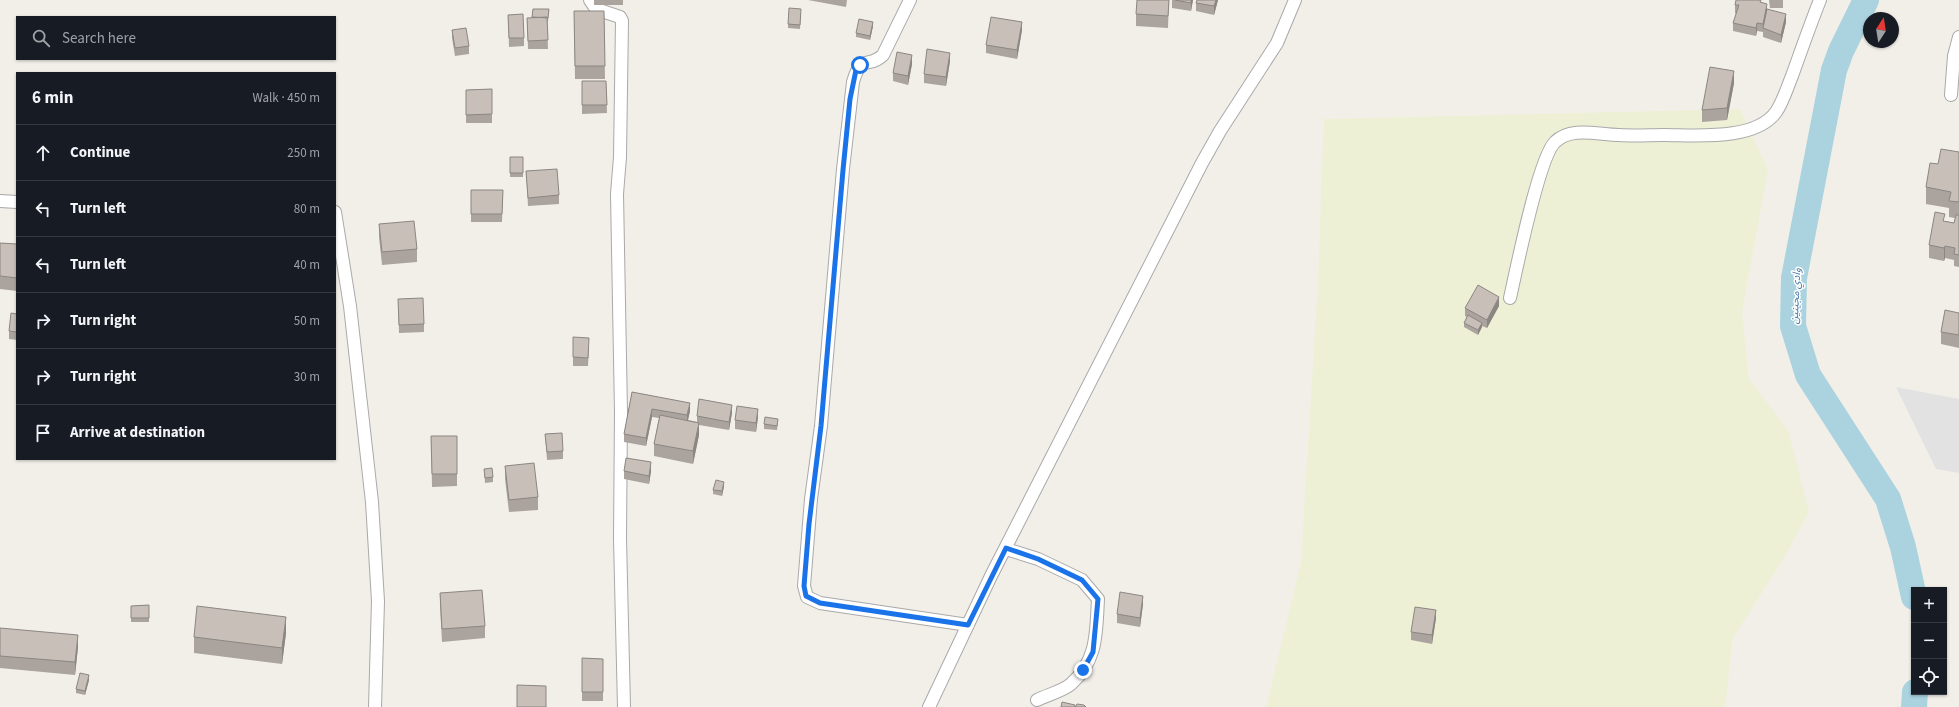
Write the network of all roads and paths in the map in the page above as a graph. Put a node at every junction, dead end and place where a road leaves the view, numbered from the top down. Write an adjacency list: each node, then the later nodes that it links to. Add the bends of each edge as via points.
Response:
1 (590, 0): 15 (street, via 596,9 620,17 622,21 617,194)
2 (910, 0): 12 (street, via 883,55 880,59 860,65 853,82 804,586 806,596 820,603)
3 (1295, 0): 11 (street, via 1277,43 1227,119 1202,163)
4 (1820, 0): 10 (street, via 1776,112 1758,127 1724,134 1702,135 1580,133 1564,136 1554,143 1542,167)
5 (1959, 37): 6 (street, via 1954,56)
6 (1951, 95)
7 (0, 201): 8 (street)
8 (16, 202)
9 (336, 218): 14 (street, via 350,306 372,502 378,601)
10 (1510, 298)
11 (1006, 548): 12 (street); 13 (street, via 1038,559 1082,580 1098,599 1093,652 1083,670 1070,685)
12 (968, 625): 16 (street)
13 (1037, 700)
14 (375, 707)
15 (624, 707)
16 (929, 707)

